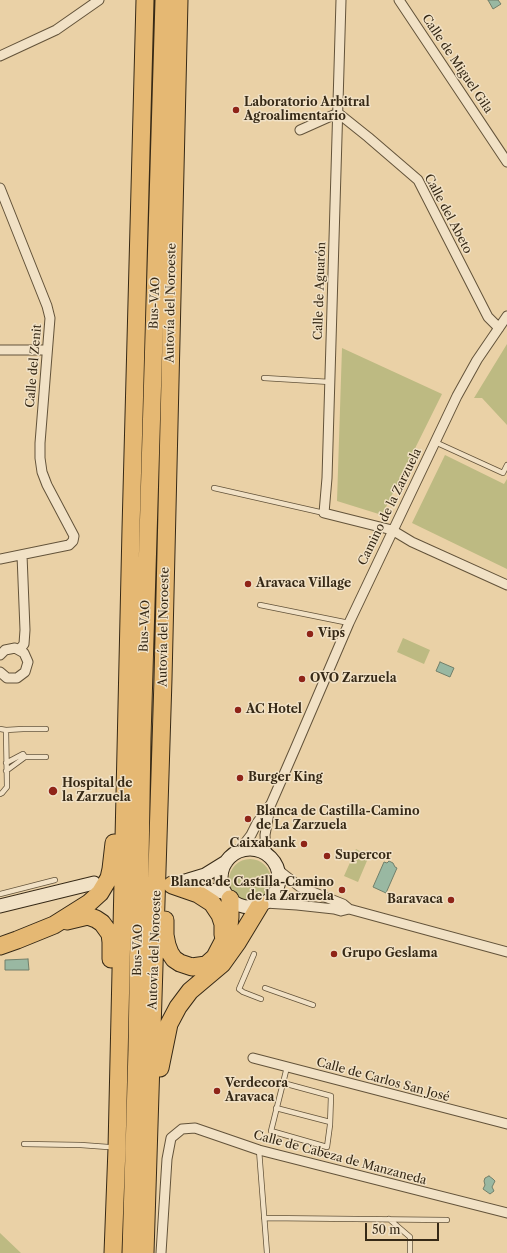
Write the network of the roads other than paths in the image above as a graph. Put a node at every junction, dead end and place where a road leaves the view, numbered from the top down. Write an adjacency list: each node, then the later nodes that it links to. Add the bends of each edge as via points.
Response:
1 (99, 0): 9 (street, via 56,30)
2 (137, 0): 11 (highway, via 136,109)
3 (146, 0): 11 (highway)
4 (164, 0): 79 (highway, Bus-VAO, via 142,738 137,1050)
5 (179, 0): 25 (highway, Autovía del Noroeste)
6 (190, 0): 25 (highway, via 176,472)
7 (341, 0): 10 (street, Calle de Aguarón)
8 (399, 0): 13 (street, Calle de Miguel Gila)
9 (0, 56)
10 (338, 113): 12 (street); 16 (street, Calle del Abeto, via 418,180 488,317); 20 (street, Calle de Aguarón)
11 (142, 126): 26 (highway)
12 (300, 130)
13 (507, 162)
14 (0, 188): 18 (street, Calle del Zenit, via 48,306 50,318)
15 (507, 316): 16 (street, Camino de la Zarzuela)
16 (498, 328): 21 (street, Camino de la Zarzuela, via 457,396)
17 (0, 350): 18 (street)
18 (47, 350): 28 (street, Calle del Zenit, via 40,458 47,485 74,539 69,545)
19 (264, 378): 20 (lane)
20 (330, 382): 24 (street, Calle de Aguarón)
21 (435, 442): 22 (lane, via 503,473); 27 (street, Camino de la Zarzuela)
22 (507, 465)
23 (214, 488): 24 (lane)
24 (324, 513): 27 (street)
25 (166, 527): 36 (highway, Autovía del Noroeste)
26 (131, 529): 58 (highway, via 111,868 109,878 100,893 81,909); 81 (highway)
27 (392, 530): 30 (street, via 412,542); 32 (street, Camino de la Zarzuela)
28 (22, 555): 29 (street); 33 (street, via 25,630 24,644)
29 (0, 559)
30 (507, 585)
31 (260, 605): 32 (lane)
32 (349, 622): 45 (street, Camino de la Zarzuela)
33 (19, 650): 34 (street, via 10,648); 35 (street, via 24,653 28,662 25,672 12,679)
34 (0, 655)
35 (0, 672)
36 (163, 679): 59 (highway, via 168,708 164,915 167,945 174,959 180,964 192,967 211,962); 79 (highway, Autovía del Noroeste)
37 (0, 729): 39 (lane)
38 (46, 729): 39 (lane)
39 (6, 730): 42 (lane)
40 (26, 757): 41 (lane); 42 (lane, via 23,754); 43 (lane)
41 (46, 757)
42 (6, 763): 43 (lane)
43 (6, 771): 44 (lane, via 7,787)
44 (0, 794)
45 (271, 804): 46 (street, Camino de la Zarzuela); 47 (street, Camino de la Zarzuela, via 265,835)
46 (238, 852): 47 (main road, via 255,850); 48 (main road)
47 (266, 854): 49 (main road)
48 (226, 862): 52 (main road, via 205,875); 54 (main road, via 221,877)
49 (277, 869): 55 (main road, via 275,892); 57 (street, via 300,887)
50 (55, 880): 53 (lane)
51 (94, 883): 56 (main road)
52 (172, 885): 54 (main road, via 204,888); 59 (highway, via 198,894 212,903 223,924)
53 (0, 894)
54 (227, 896): 55 (main road, via 235,903 247,907); 59 (highway, via 229,926)
55 (262, 904): 57 (street, via 340,911); 79 (highway, via 228,955 186,996 169,1024 160,1066 155,1210)
56 (0, 906)
57 (349, 908): 61 (street)
58 (54, 925): 60 (highway); 73 (highway, via 88,916 102,923 110,934)
59 (222, 943)
60 (0, 946)
61 (507, 952)
62 (254, 954): 64 (lane, via 239,989)
63 (265, 988): 65 (lane)
64 (261, 999)
65 (314, 1006)
66 (253, 1058): 67 (street, Calle de Carlos San José)
67 (287, 1067): 68 (lane); 71 (street, Calle de Carlos San José)
68 (283, 1083): 69 (lane); 70 (lane, via 331,1096)
69 (276, 1108): 70 (lane); 70 (lane, via 270,1131 327,1148)
70 (330, 1122)
71 (507, 1124)
72 (24, 1144): 73 (lane)
73 (108, 1147): 80 (highway)
74 (259, 1150): 75 (street, Calle de Cabeza de Manzaneda); 76 (lane); 79 (street, Calle de Cabeza de Manzaneda, via 195,1128 182,1129 171,1138)
75 (507, 1213)
76 (264, 1218): 77 (lane); 82 (lane)
77 (388, 1219): 78 (lane); 83 (lane, via 410,1237)
78 (447, 1220)
79 (146, 1252)
80 (110, 1253)
81 (113, 1253)
82 (267, 1253)
83 (410, 1253)

